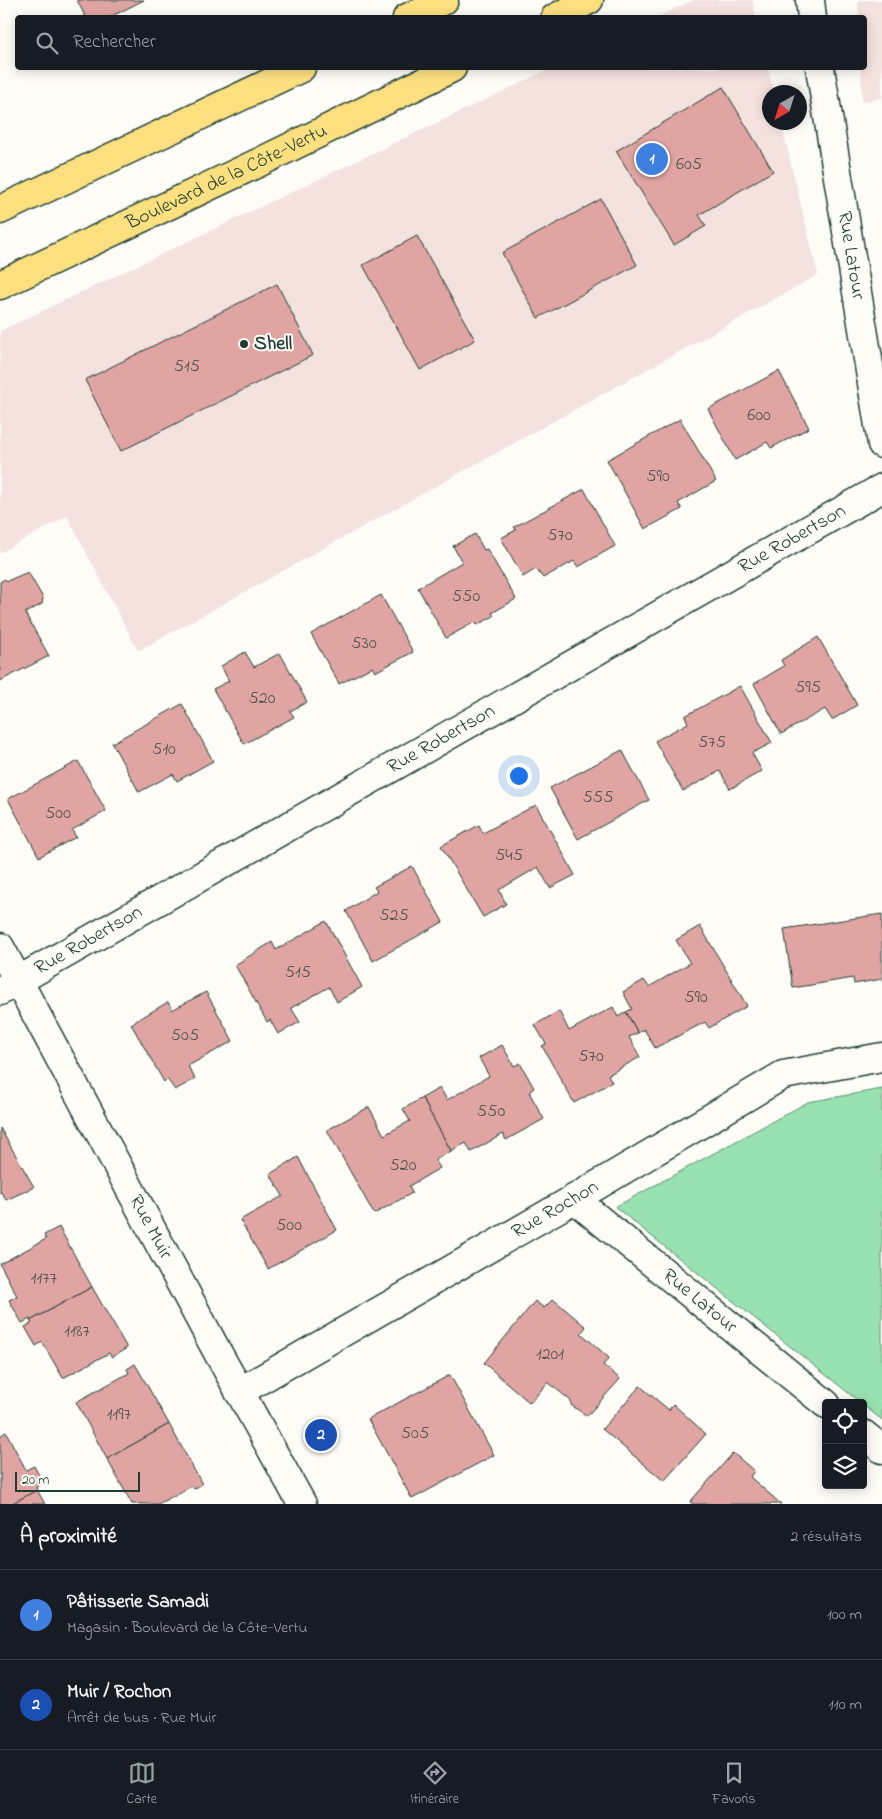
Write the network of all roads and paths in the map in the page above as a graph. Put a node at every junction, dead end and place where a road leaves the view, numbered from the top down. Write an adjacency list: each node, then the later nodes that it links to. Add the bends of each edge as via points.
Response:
1 (444, 0): 4 (main road)
2 (589, 0): 5 (main road)
3 (810, 0): 6 (street)
4 (413, 15)
5 (561, 15)
6 (812, 15)
7 (297, 70): 10 (main road)
8 (448, 70): 11 (main road, Boulevard de la Côte-Vertu)
9 (820, 70): 12 (street, Rue Latour)
10 (0, 210)
11 (0, 285)
12 (882, 444)
13 (882, 488): 15 (street, Rue Robertson)
14 (0, 948): 15 (street, Rue Muir)
15 (9, 986): 18 (street, Rue Muir)
16 (882, 1057): 17 (street, Rue Rochon, via 783,1075)
17 (574, 1199): 18 (street, Rue Rochon); 19 (street, Rue Latour)
18 (239, 1392): 22 (street, Rue Muir)
19 (822, 1401)
20 (867, 1437): 21 (street)
21 (882, 1450)
22 (302, 1504)

